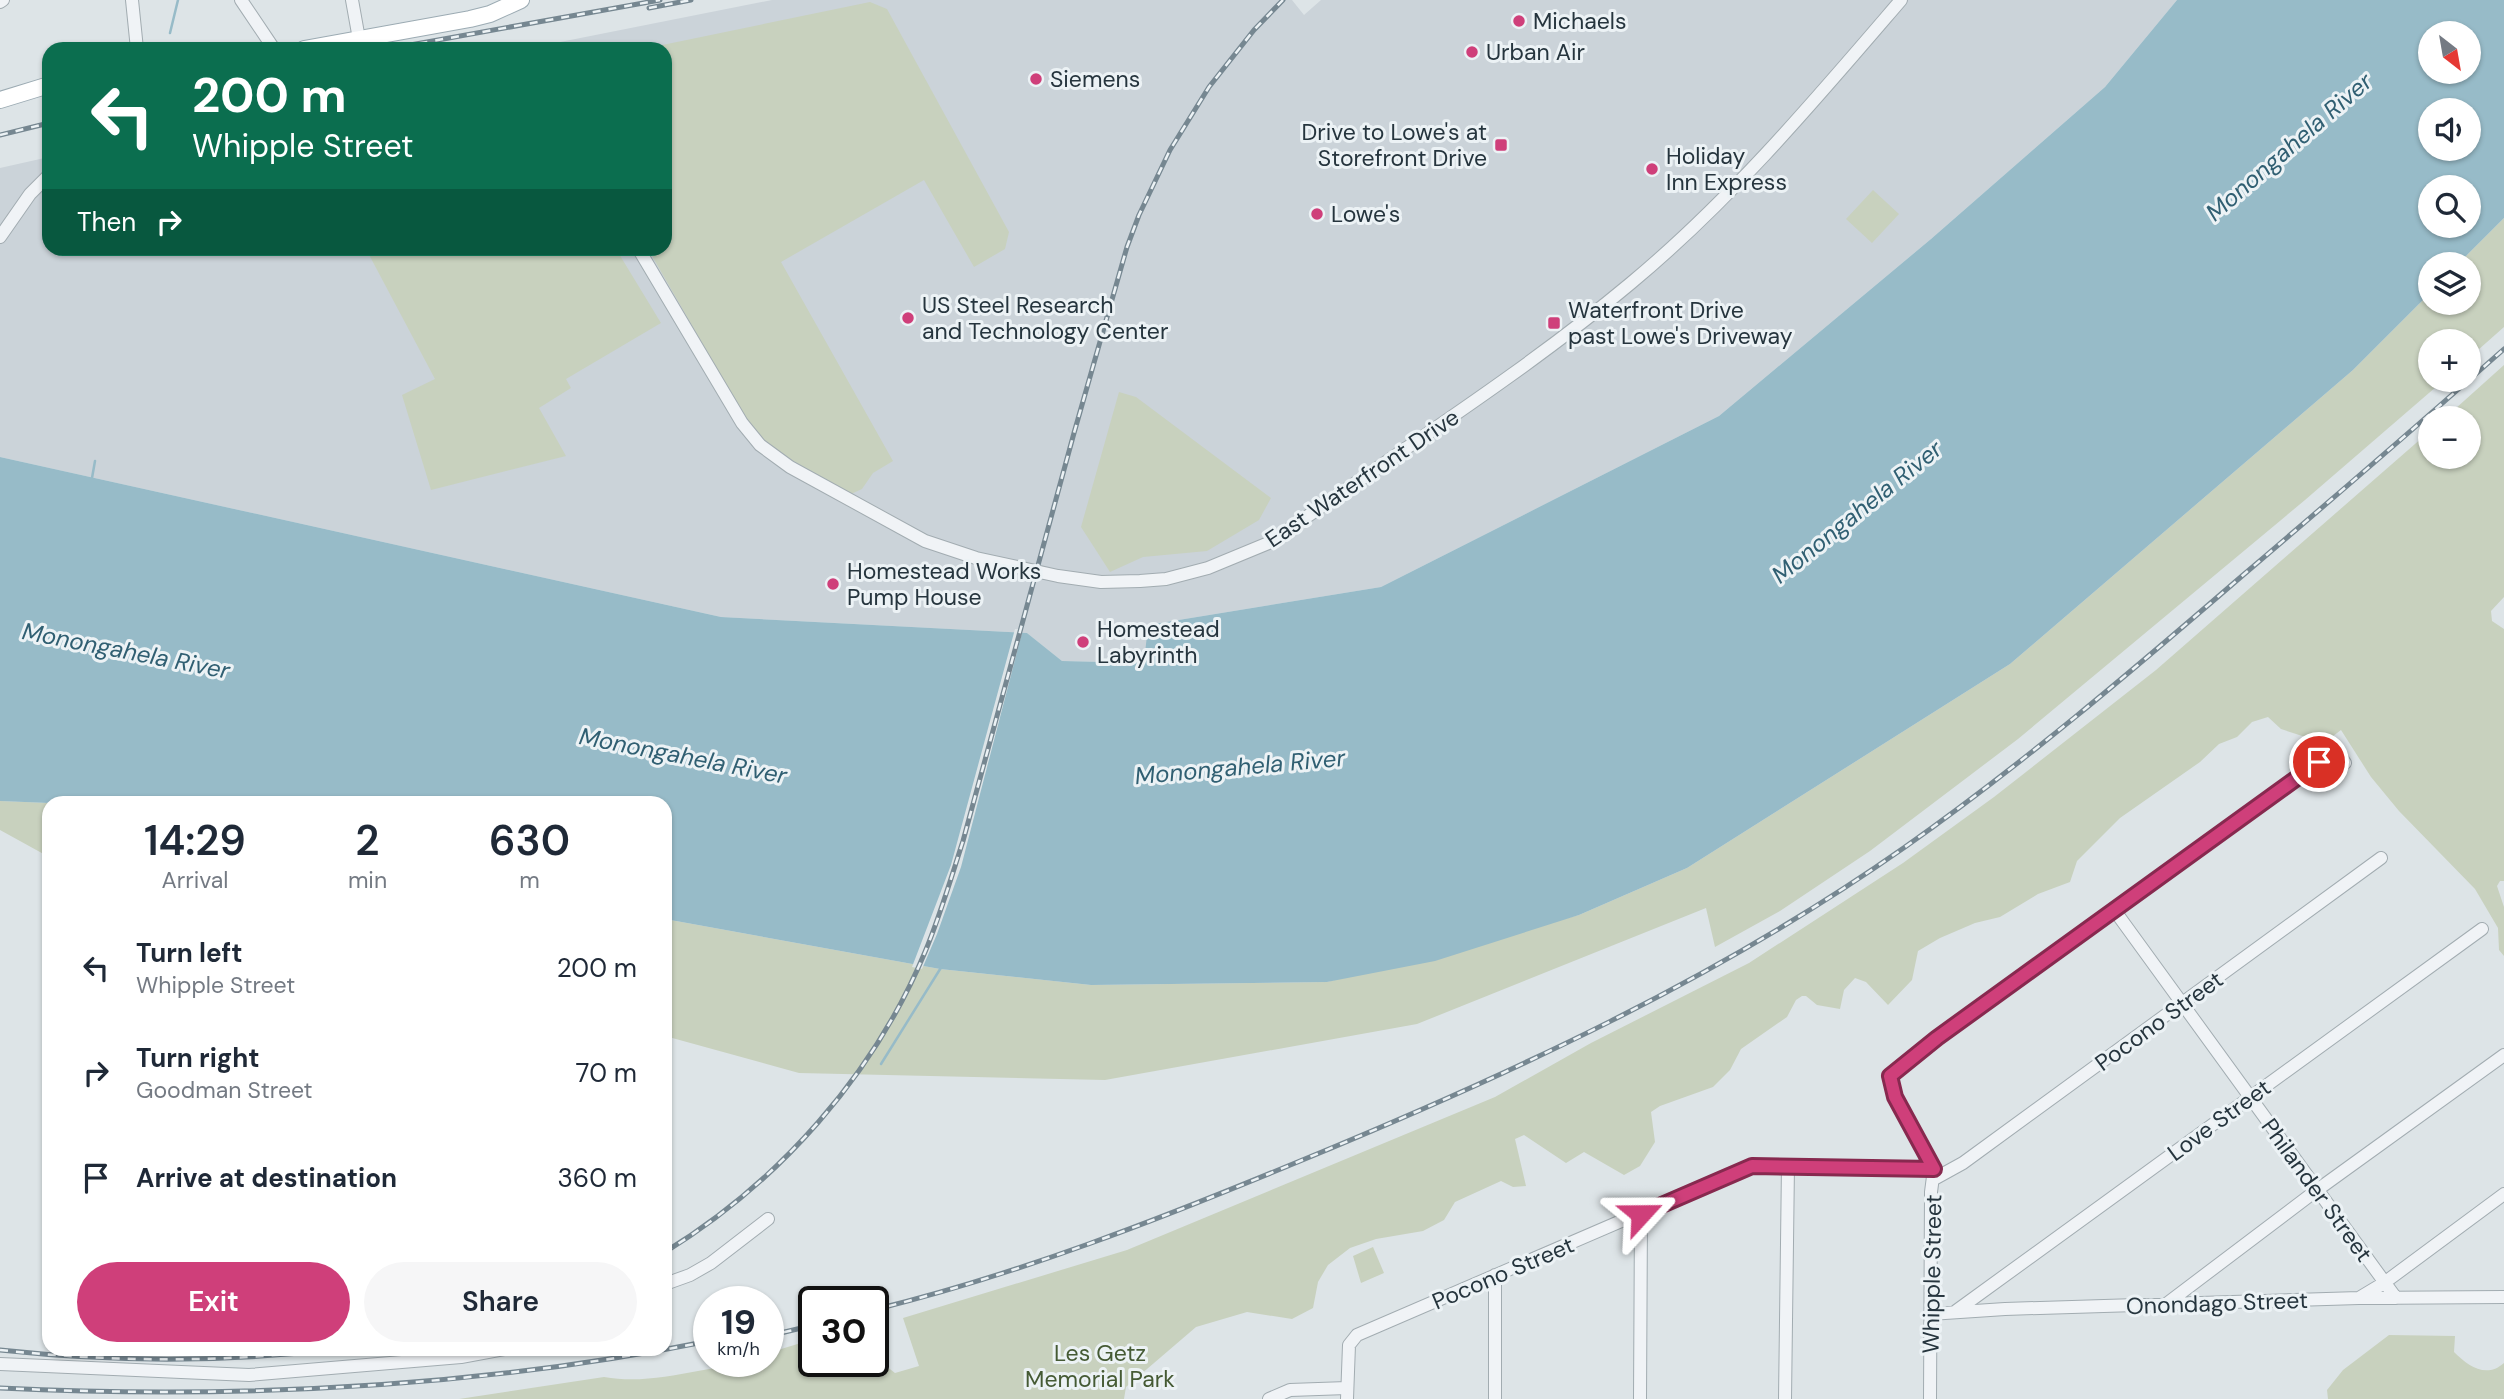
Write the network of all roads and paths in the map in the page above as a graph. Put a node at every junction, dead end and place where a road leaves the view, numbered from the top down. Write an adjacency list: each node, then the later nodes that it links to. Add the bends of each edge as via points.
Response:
1 (132, 0): 7 (street)
2 (241, 0): 8 (street)
3 (352, 0): 6 (street)
4 (521, 0): 6 (main road, via 470,19)
5 (1901, 0): 14 (street, East Waterfront Drive, via 1762,159 1634,281 1564,337 1271,542 1231,561 1166,579 1101,582 976,558 925,541 790,467 760,445 742,424)
6 (359, 39): 9 (main road)
7 (137, 42)
8 (269, 42)
9 (342, 42)
10 (42, 87): 11 (main road)
11 (0, 100)
12 (42, 182): 13 (street)
13 (0, 237)
14 (643, 256)
15 (2345, 764): 17 (street, via 2335,747)
16 (2381, 858): 19 (street, Pocono Street)
17 (2115, 911): 19 (street, Philander Street); 23 (street, Whipple Street, via 1890,1076 1895,1097)
18 (2482, 929): 21 (street, Love Street)
19 (2182, 1004): 21 (street, Philander Street); 23 (street, Pocono Street, via 1964,1163)
20 (2504, 1055): 24 (street)
21 (2250, 1098): 24 (street, Philander Street); 35 (street, Love Street)
22 (1788, 1165): 23 (street, Pocono Street); 26 (street, Pocono Street, via 1752,1166); 43 (street)
23 (1934, 1174): 36 (street, Whipple Street)
24 (2317, 1190): 30 (street, Philander Street); 34 (street)
25 (2504, 1194): 30 (street)
26 (1641, 1214): 28 (street, Pocono Street); 42 (street)
27 (768, 1219): 29 (street, via 712,1263)
28 (1495, 1275): 39 (street, Pocono Street, via 1357,1335 1349,1345); 41 (street)
29 (672, 1281)
30 (2384, 1283): 32 (street); 33 (street, Philander Street)
31 (2504, 1297): 33 (street, Onondago Street)
32 (2359, 1298): 33 (street, Onondago Street); 34 (street, Onondago Street)
33 (2396, 1298)
34 (2165, 1305): 35 (street, Onondago Street)
35 (1956, 1311): 36 (street, Onondago Street)
36 (1930, 1314): 44 (street, Whipple Street)
37 (466, 1356): 38 (street, via 250,1375)
38 (0, 1364)
39 (1347, 1393): 40 (street, via 1290,1390)
40 (1269, 1399)
41 (1494, 1399)
42 (1640, 1399)
43 (1785, 1399)
44 (1930, 1399)

